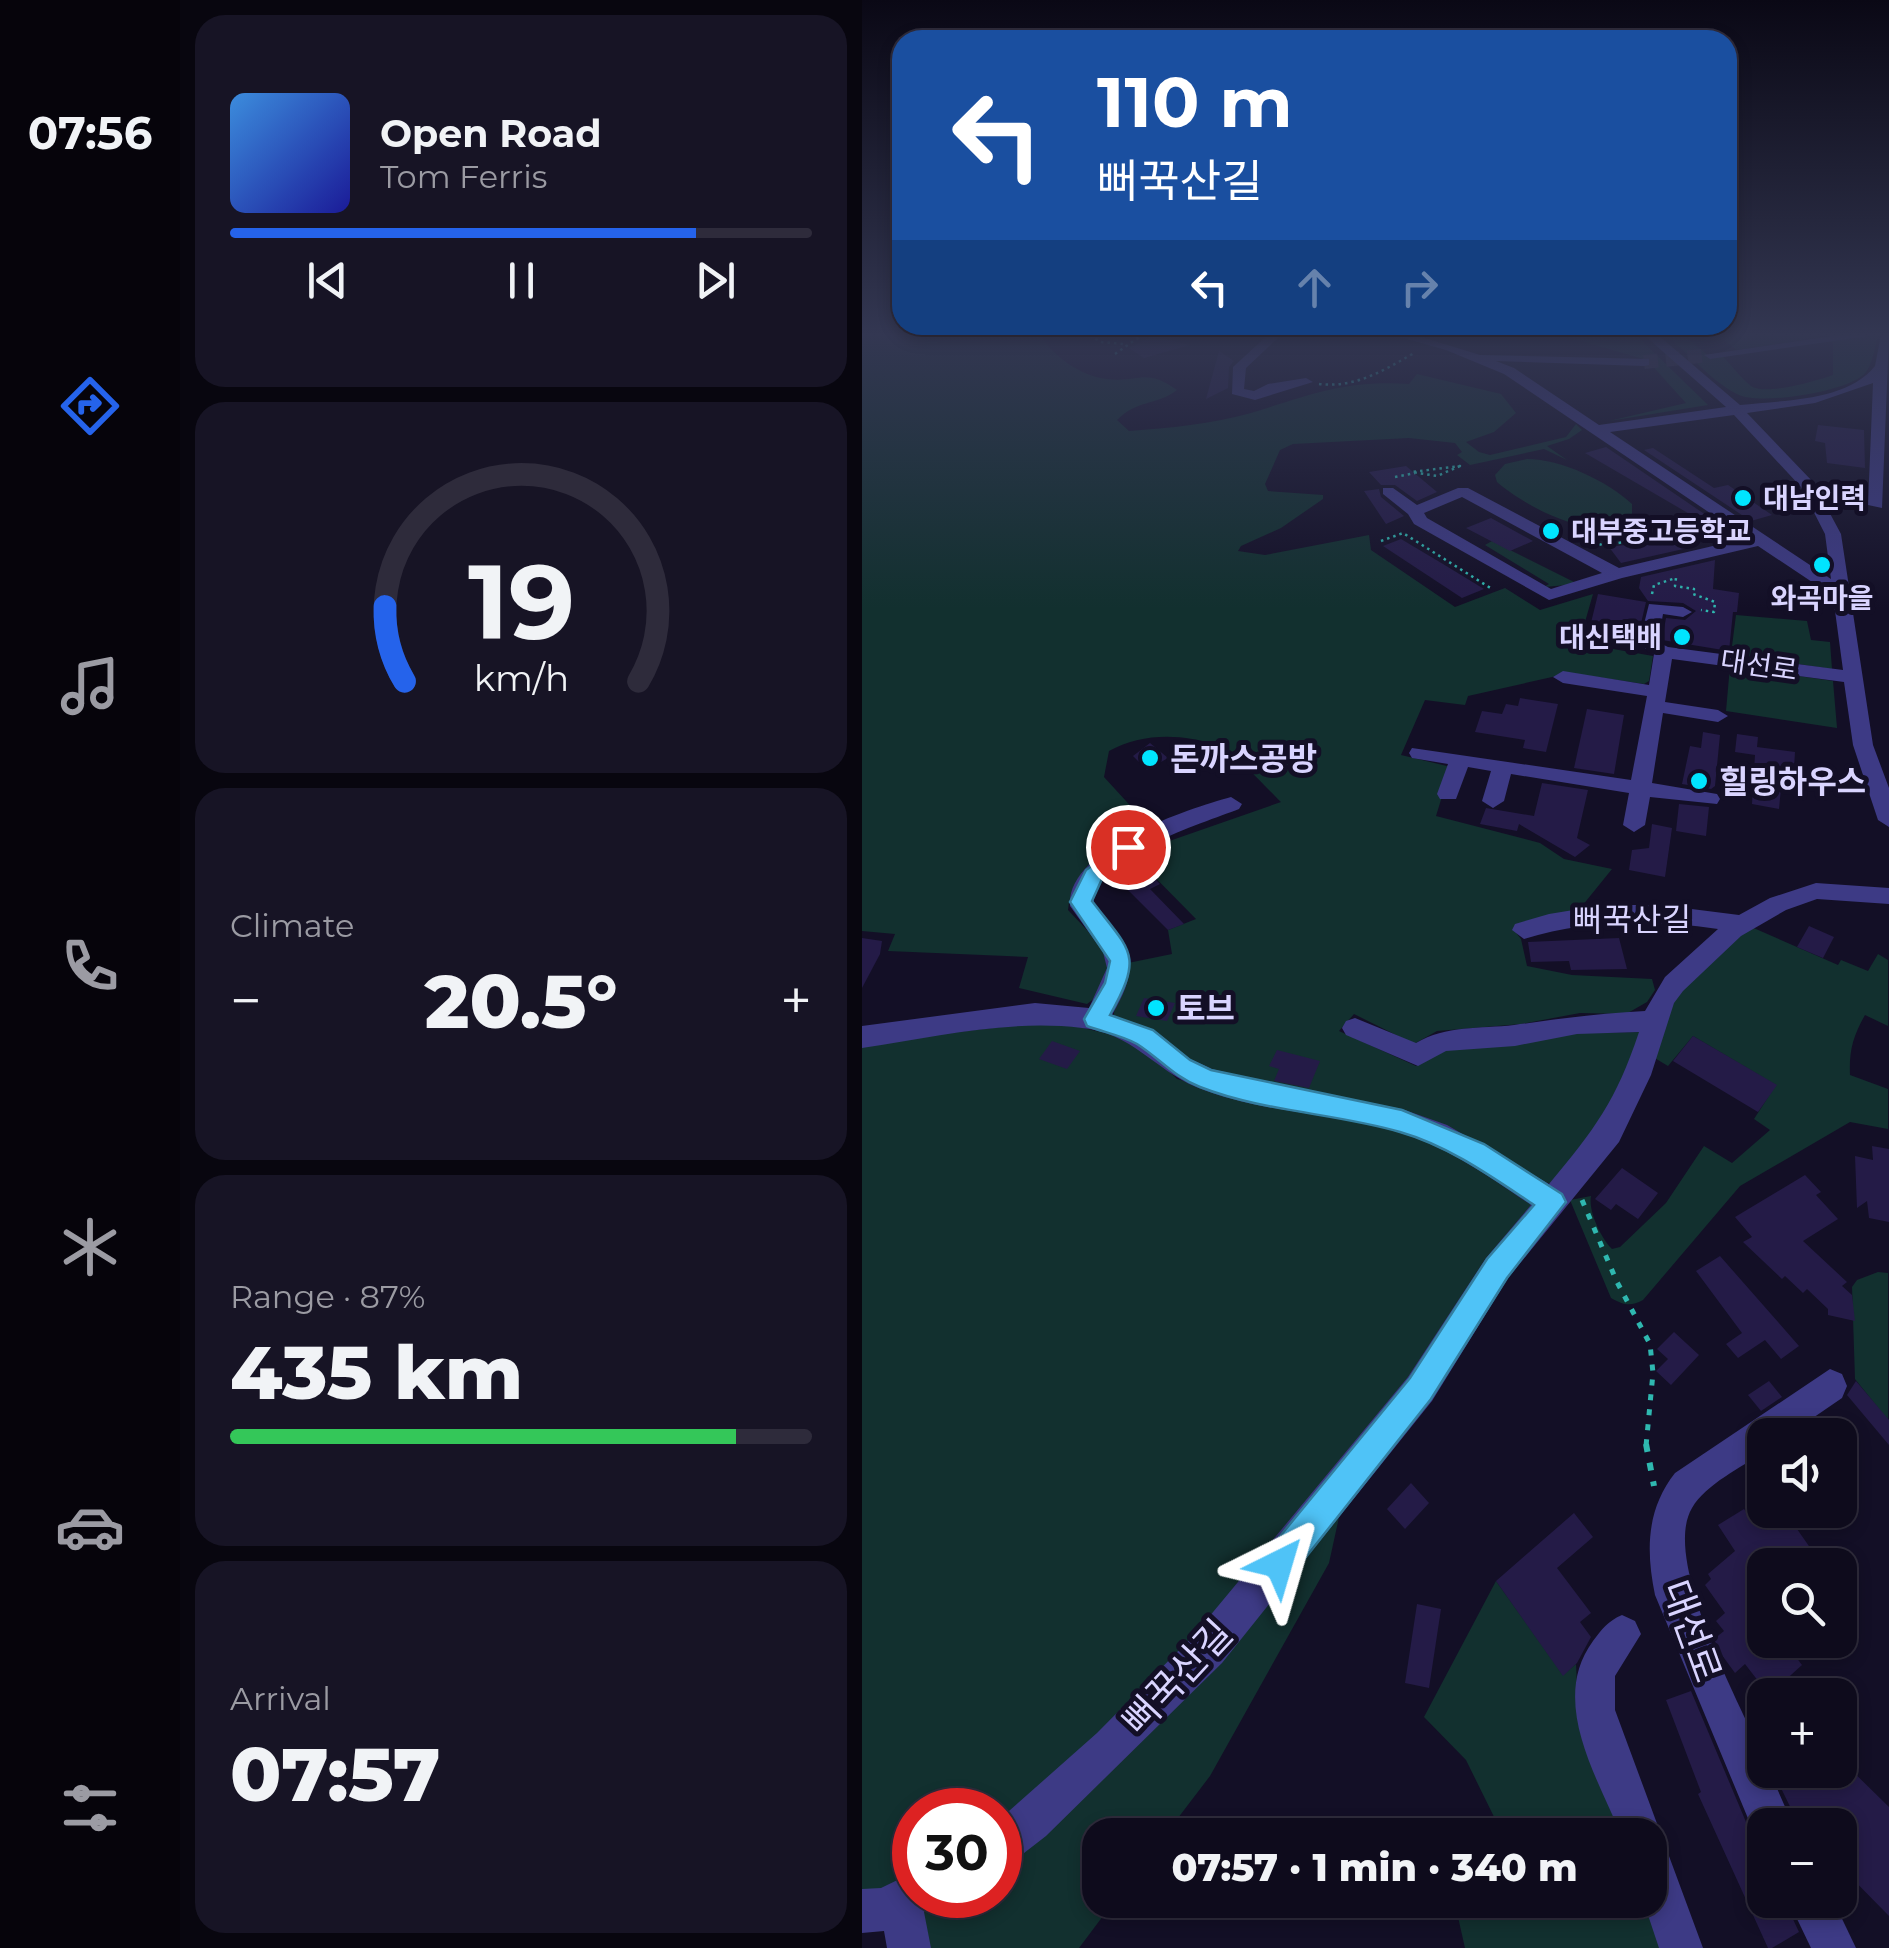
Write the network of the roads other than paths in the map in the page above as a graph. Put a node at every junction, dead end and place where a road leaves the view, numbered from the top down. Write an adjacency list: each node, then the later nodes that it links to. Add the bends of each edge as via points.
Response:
1 (1589, 426): 6 (street)
2 (1624, 426): 6 (street)
3 (1752, 426): 7 (street)
4 (1778, 426): 7 (street)
5 (1882, 426): 9 (street)
6 (1595, 430): 11 (street)
7 (1787, 461): 12 (street, via 1818,500)
8 (1388, 490): 10 (street)
9 (1876, 505)
10 (1414, 511): 14 (street, via 1464,492); 14 (street, via 1420,521 1544,594)
11 (1761, 540): 13 (street); 14 (street)
12 (1836, 548): 13 (street, via 1813,559); 15 (street)
13 (1782, 553): 15 (street)
14 (1616, 574)
15 (1843, 595): 19 (street)
16 (1683, 612): 17 (street, via 1655,608 1648,644)
17 (1664, 652): 19 (street, 대선로); 20 (street)
18 (1563, 677): 20 (street, 대선로)
19 (1853, 677): 30 (street, via 1863,745)
20 (1656, 699): 21 (street, 대선로); 25 (street)
21 (1718, 716)
22 (1419, 754): 23 (street)
23 (1460, 760): 24 (street); 26 (street)
24 (1503, 766): 25 (street); 28 (street)
25 (1641, 788): 27 (street); 31 (street)
26 (1448, 794)
27 (1709, 799)
28 (1493, 801)
29 (1230, 804): 35 (street, via 1128,847 1084,889 1080,902 1121,961)
30 (1888, 820)
31 (1634, 825)
32 (1888, 896): 33 (street, 뻐꾹산길, via 1816,891)
33 (1741, 924): 34 (street, 뻐꾹산길, via 1583,916); 36 (street, 뻐꾹산길, via 1674,984)
34 (1524, 930)
35 (1096, 1019): 38 (street, via 1036,1012); 39 (street, via 1145,1037 1206,1079 1402,1121)
36 (1653, 1021): 37 (street, via 1441,1040 1418,1055); 39 (street, 뻐꾹산길, via 1627,1102)
37 (1355, 1028)
38 (862, 1037)
39 (1563, 1191): 44 (street, 뻐꾹산길, via 1497,1268 1420,1389 1208,1649)
40 (1830, 1386): 42 (street, 대선로, via 1688,1485 1674,1499 1670,1517 1674,1595)
41 (1622, 1634): 43 (street, 대선로, via 1597,1671 1592,1693)
42 (1765, 1808)
43 (1635, 1818)
44 (1022, 1828)
45 (1667, 1905): 49 (street)
46 (898, 1918): 48 (street)
47 (1819, 1918): 50 (street)
48 (909, 1948)
49 (1682, 1948)
50 (1834, 1948)

